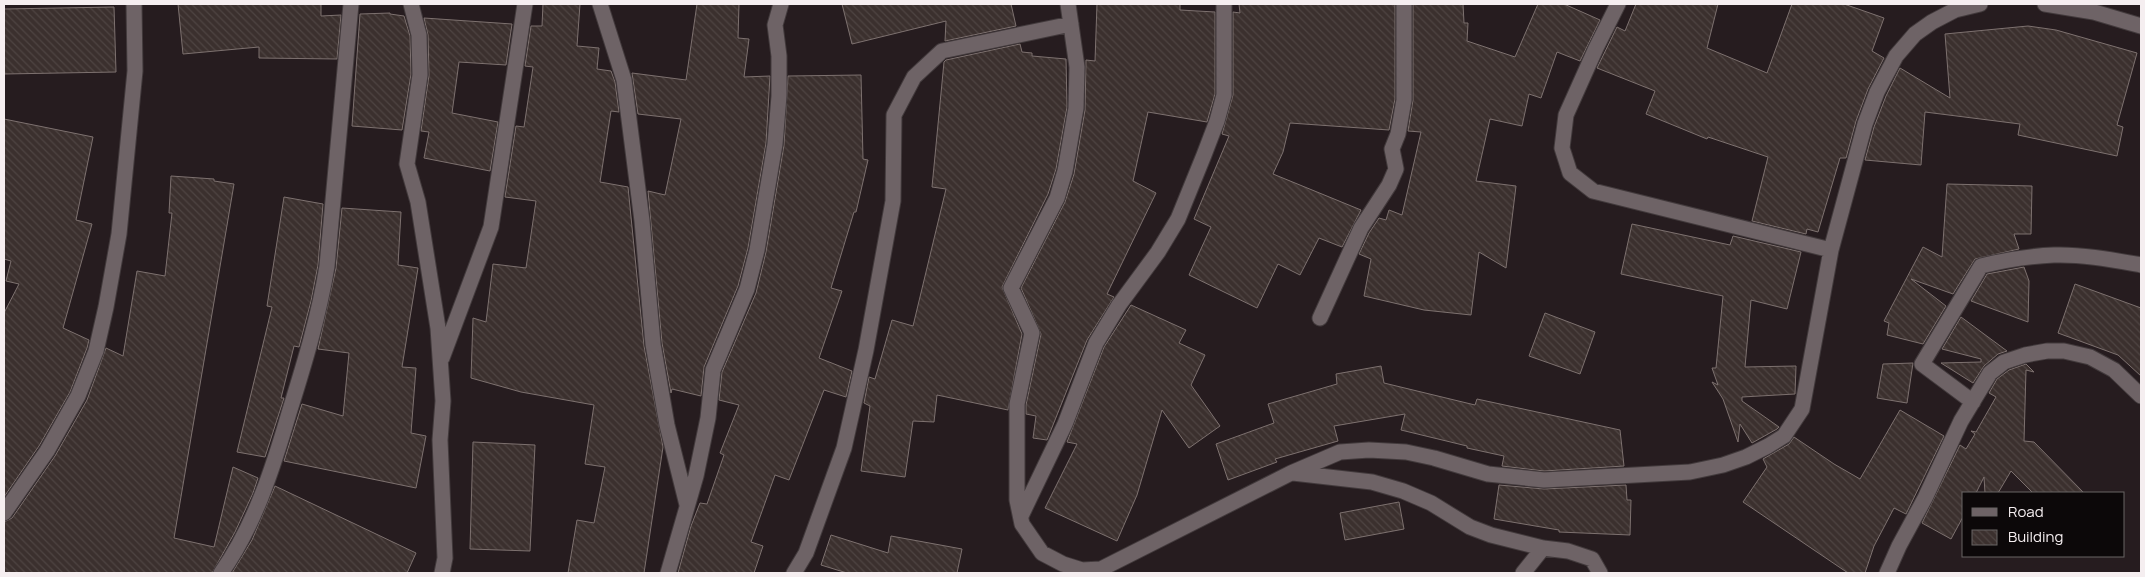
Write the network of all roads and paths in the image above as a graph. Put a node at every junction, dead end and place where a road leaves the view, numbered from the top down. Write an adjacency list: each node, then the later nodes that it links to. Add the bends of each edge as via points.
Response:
1 (134, 4): 23 (street, via 135,71 119,234 98,342 78,396 47,451)
2 (350, 4): 26 (street, via 327,266 320,305 273,466 237,552)
3 (411, 4): 18 (street, via 419,35 420,75 408,164 418,202)
4 (525, 4): 18 (street, via 491,227)
5 (600, 4): 22 (street, via 624,80 653,344 667,425)
6 (782, 4): 22 (street, via 775,25 779,56 775,144 757,250 747,289 713,370 708,418)
7 (1068, 4): 13 (street)
8 (1224, 4): 24 (street, via 1224,95 1204,155 1178,219 1096,343 1065,424)
9 (1404, 4): 17 (street, via 1404,100 1392,149 1396,169 1361,228)
10 (1618, 4): 15 (street, via 1566,115 1562,148 1570,173 1593,191)
11 (1980, 4): 15 (street, via 1955,10 1932,22 1915,34 1896,56 1865,124)
12 (2045, 4): 14 (street, via 2094,12)
13 (1071, 24): 24 (street, via 1077,67 1076,108 1065,171 1057,198 1011,288 1032,333 1017,404 1017,500); 29 (street, via 942,51 914,77 894,115 893,201 866,350 844,448 806,552)
14 (2141, 26)
15 (1831, 250): 21 (street, via 1802,409 1784,436 1746,457 1690,472 1544,480 1488,474 1406,452 1369,450 1340,452)
16 (2141, 265): 20 (street, via 2055,255 2010,259 1981,266 1922,364)
17 (1320, 318)
18 (441, 362): 27 (street, via 440,440 445,558)
19 (2141, 396): 20 (street, via 2114,370 2090,357 2047,350 2004,362 1990,373)
20 (1973, 402): 32 (street)
21 (1291, 473): 24 (street, via 1101,569 1082,570 1042,553 1022,524); 25 (street, via 1372,482 1403,491 1431,503 1470,527)
22 (687, 506): 28 (street)
23 (4, 513)
24 (1021, 516)
25 (1543, 548): 30 (street); 31 (street, via 1568,551 1592,559)
26 (221, 573)
27 (442, 573)
28 (668, 573)
29 (794, 573)
30 (1523, 573)
31 (1600, 573)
32 (1887, 573)

